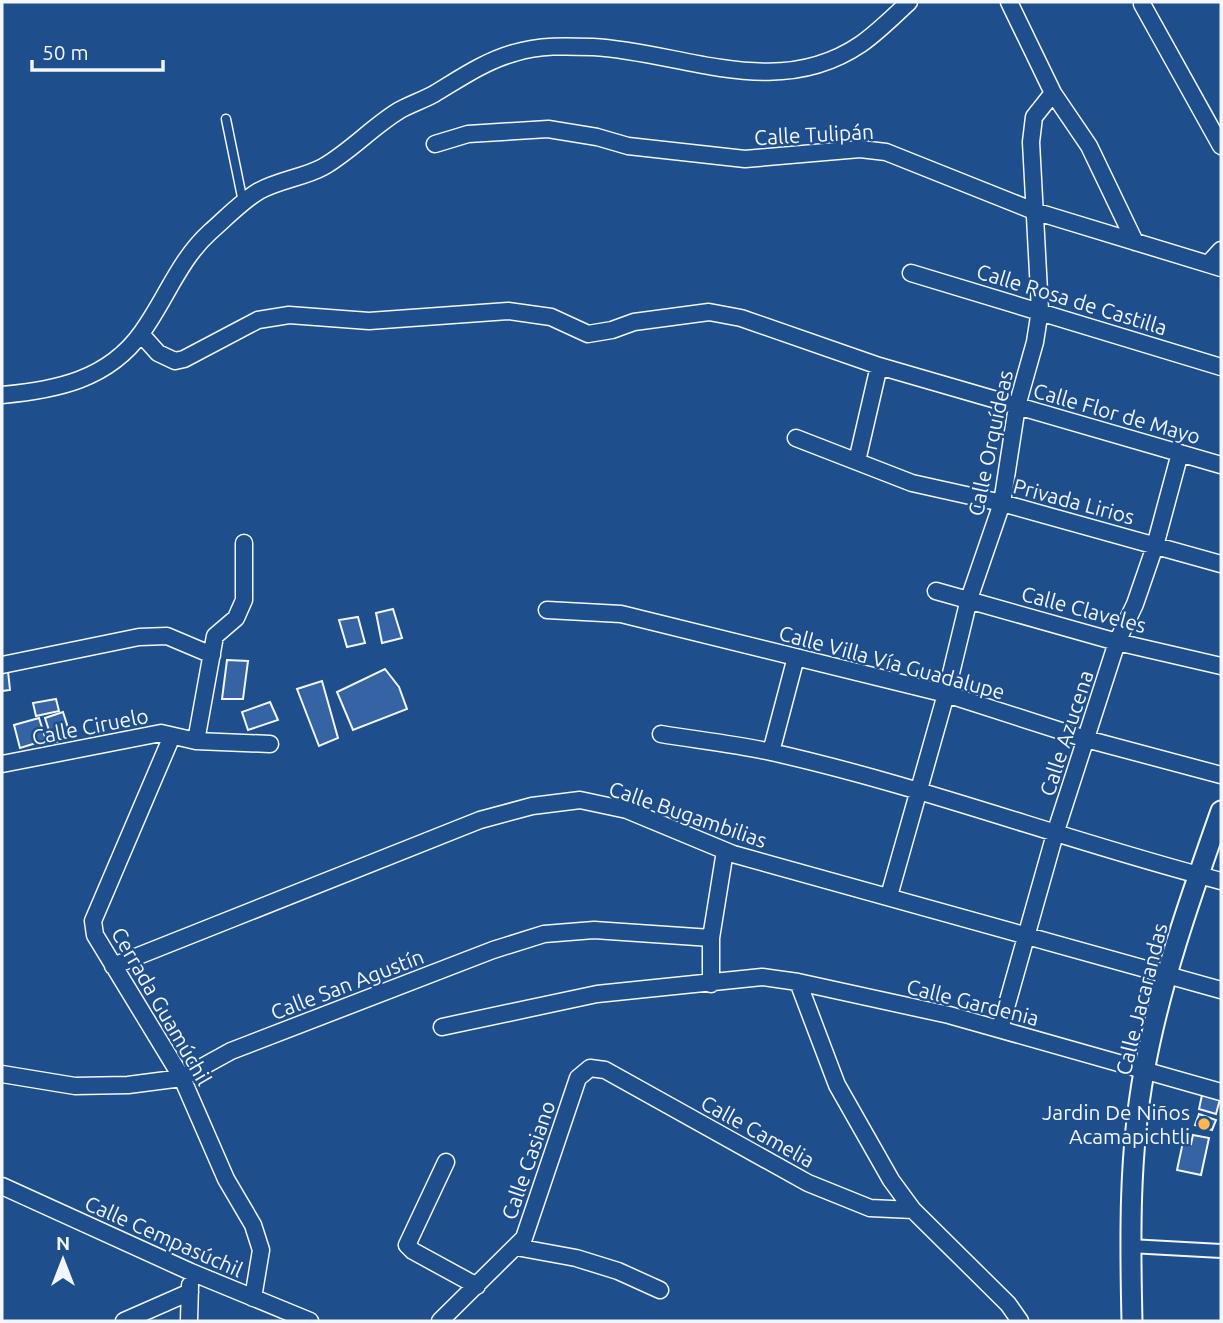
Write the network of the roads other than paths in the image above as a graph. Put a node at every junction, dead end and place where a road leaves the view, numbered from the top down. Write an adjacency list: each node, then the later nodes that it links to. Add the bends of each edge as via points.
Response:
1 (909, 2): 8 (street, via 861,44 799,70 718,69 608,48 554,45 514,53 400,110 322,168 257,192)
2 (1009, 2): 4 (street)
3 (1142, 4): 7 (street)
4 (1053, 93): 9 (street, Calle Orquídeas, via 1034,117); 10 (street, via 1089,146)
5 (226, 119): 8 (lane)
6 (435, 144): 9 (street, Calle Tulipán, via 468,134 548,129 628,146 745,159 860,149 886,152)
7 (1221, 146)
8 (243, 204): 15 (street, via 185,258)
9 (1034, 211): 10 (street, Calle Tulipán); 14 (street, Calle Orquídeas)
10 (1135, 242): 12 (street, Calle Tulipán)
11 (1221, 250): 12 (street)
12 (1214, 266)
13 (911, 273): 14 (street, Calle Rosa de Castilla)
14 (1040, 310): 17 (street, Calle Rosa de Castilla); 19 (street, Calle Orquídeas)
15 (141, 334): 16 (street, Calle Flor de Mayo, via 158,353 175,361 258,320 289,315 369,321 519,313 551,317 588,334 634,322 709,312 741,318); 18 (street, via 113,362 77,382)
16 (879, 366): 19 (street, Calle Flor de Mayo); 22 (street)
17 (1221, 367)
18 (2, 395)
19 (1017, 406): 21 (street, Calle Flor de Mayo); 24 (street, Calle Orquídeas)
20 (796, 438): 22 (street, Privada Lirios)
21 (1180, 453): 23 (street, Calle Flor de Mayo); 26 (street, Calle Azucena)
22 (857, 461): 24 (street, Privada Lirios, via 912,483)
23 (1221, 465)
24 (1002, 503): 26 (street, Privada Lirios); 29 (street, Calle Orquídeas)
25 (244, 544): 32 (street, via 244,600 236,618 215,636)
26 (1155, 545): 27 (street, Privada Lirios); 31 (street, Calle Azucena)
27 (1221, 564)
28 (936, 591): 29 (street, Calle Claveles)
29 (969, 599): 31 (street, Calle Claveles); 36 (street, Calle Orquídeas)
30 (547, 610): 33 (street, Calle Villa Vía Guadalupe, via 621,614)
31 (1117, 642): 35 (street, Calle Claveles); 39 (street, Calle Azucena)
32 (212, 655): 34 (street, via 167,636 139,637); 40 (street)
33 (796, 657): 36 (street, Calle Villa Vía Guadalupe); 42 (street)
34 (2, 665)
35 (1221, 666)
36 (946, 694): 39 (street, Calle Villa Vía Guadalupe); 45 (street, Calle Orquídeas)
37 (661, 734): 42 (street)
38 (172, 736): 40 (street, Calle Ciruelo); 43 (street, Calle Ciruelo, via 161,733); 54 (street, Cerrada Guamúchil, via 93,921)
39 (1086, 739): 44 (street, Calle Villa Vía Guadalupe); 47 (street, Calle Azucena)
40 (196, 741): 41 (street, Calle Ciruelo)
41 (270, 744)
42 (771, 752): 45 (street)
43 (2, 764)
44 (1221, 775)
45 (918, 791): 47 (street); 51 (street, Calle Orquídeas)
46 (1221, 811): 49 (street, Calle Jacarandas)
47 (1055, 834): 49 (street); 52 (street, Calle Azucena)
48 (725, 851): 51 (street, Calle Bugambilias); 53 (street); 54 (street, Calle Bugambilias, via 626,810 580,800 532,806 480,820)
49 (1198, 875): 50 (street); 55 (street, Calle Jacarandas)
50 (1221, 881)
51 (889, 897): 52 (street, Calle Bugambilias)
52 (1027, 935): 55 (street, Calle Bugambilias); 60 (street, Calle Azucena)
53 (711, 938): 57 (street); 64 (street, Calle San Agustín, via 594,930 544,934 231,1052)
54 (113, 966): 64 (street, Cerrada Guamúchil)
55 (1167, 975): 58 (street, Calle Bugambilias); 62 (street, Calle Jacarandas)
56 (798, 982): 57 (street, Calle Gardenia, via 762,978); 60 (street, Calle Gardenia); 68 (street, via 838,1085)
57 (711, 984): 59 (street, Calle Gardenia, via 597,994)
58 (1221, 990)
59 (442, 1027)
60 (1000, 1029): 62 (street, Calle Gardenia)
61 (590, 1068): 68 (street, Calle Camelia, via 605,1070 808,1183 870,1208); 70 (street, Calle Casiano, via 578,1078 524,1238)
62 (1144, 1070): 65 (street, Calle Gardenia); 69 (street, Calle Jacarandas, via 1133,1163)
63 (2, 1074): 64 (street, Calle San Agustín, via 75,1086)
64 (182, 1078): 76 (street, Cerrada Guamúchil, via 226,1179 253,1225 261,1250)
65 (1221, 1092)
66 (446, 1162): 73 (street, via 407,1245)
67 (2, 1186): 72 (street, Calle Cempasúchil)
68 (913, 1210): 81 (street)
69 (1130, 1246): 71 (street); 82 (street, Calle Jacarandas)
70 (516, 1247): 73 (street, Calle Casiano); 74 (street, via 576,1258)
71 (1221, 1251)
72 (191, 1272): 75 (street); 76 (street, Calle Cempasúchil)
73 (477, 1286): 80 (street, Calle Casiano)
74 (660, 1290)
75 (190, 1292): 77 (street); 78 (street)
76 (253, 1298): 79 (street, Calle Cempasúchil)
77 (124, 1321)
78 (189, 1321)
79 (310, 1321)
80 (440, 1321)
81 (1020, 1321)
82 (1132, 1321)

